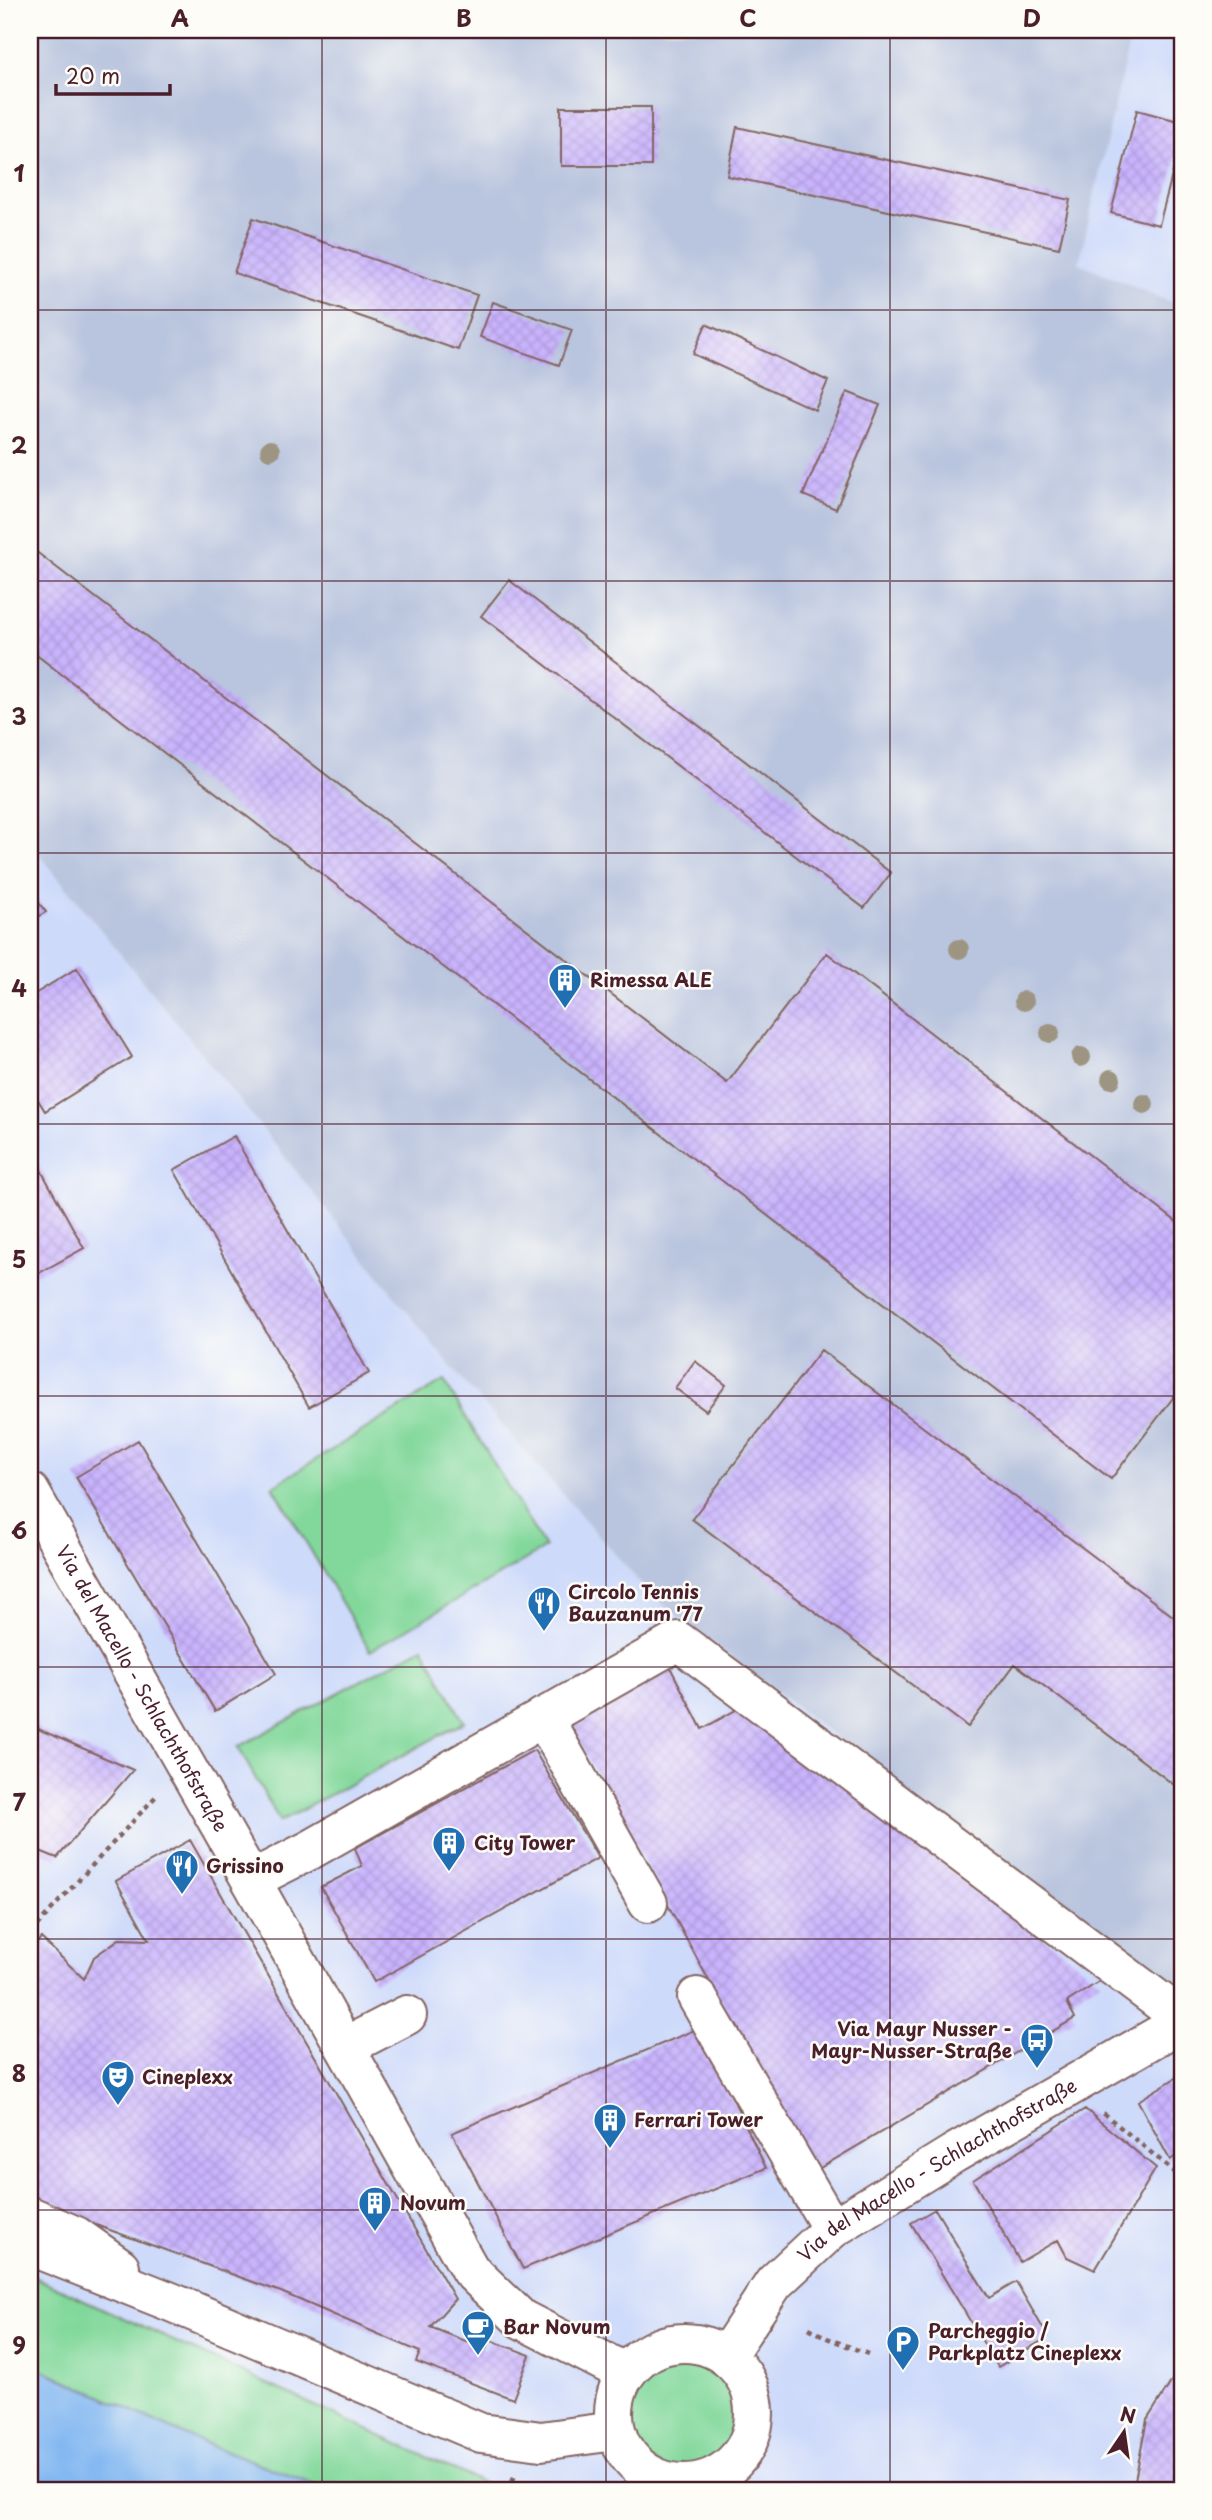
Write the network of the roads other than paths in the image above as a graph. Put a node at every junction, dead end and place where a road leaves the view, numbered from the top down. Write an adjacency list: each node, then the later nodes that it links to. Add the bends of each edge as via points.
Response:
1 (30, 1492): 3 (street, Via del Macello - Schlachthofstraße)
2 (543, 1717): 3 (street); 4 (street); 7 (street, via 678,1641)
3 (251, 1880): 8 (street, Via del Macello - Schlachthofstraße)
4 (648, 1903)
5 (697, 1997): 10 (street)
6 (407, 2015): 8 (street)
7 (1182, 2020): 10 (street, Via del Macello - Schlachthofstraße)
8 (345, 2047): 14 (street, Via del Macello - Schlachthofstraße, via 470,2270 522,2319)
9 (30, 2216): 12 (street, via 76,2236)
10 (832, 2229): 13 (street, Via del Macello - Schlachthofstraße, via 774,2283)
11 (30, 2246): 12 (street)
12 (171, 2302): 15 (street, via 481,2433 541,2441)
13 (726, 2357): 14 (street, via 706,2346 683,2343 659,2347); 16 (street, via 741,2371 755,2412)
14 (626, 2373): 15 (street, via 617,2390)
15 (615, 2431): 16 (street, via 629,2458 646,2473 680,2484)
16 (737, 2480)

